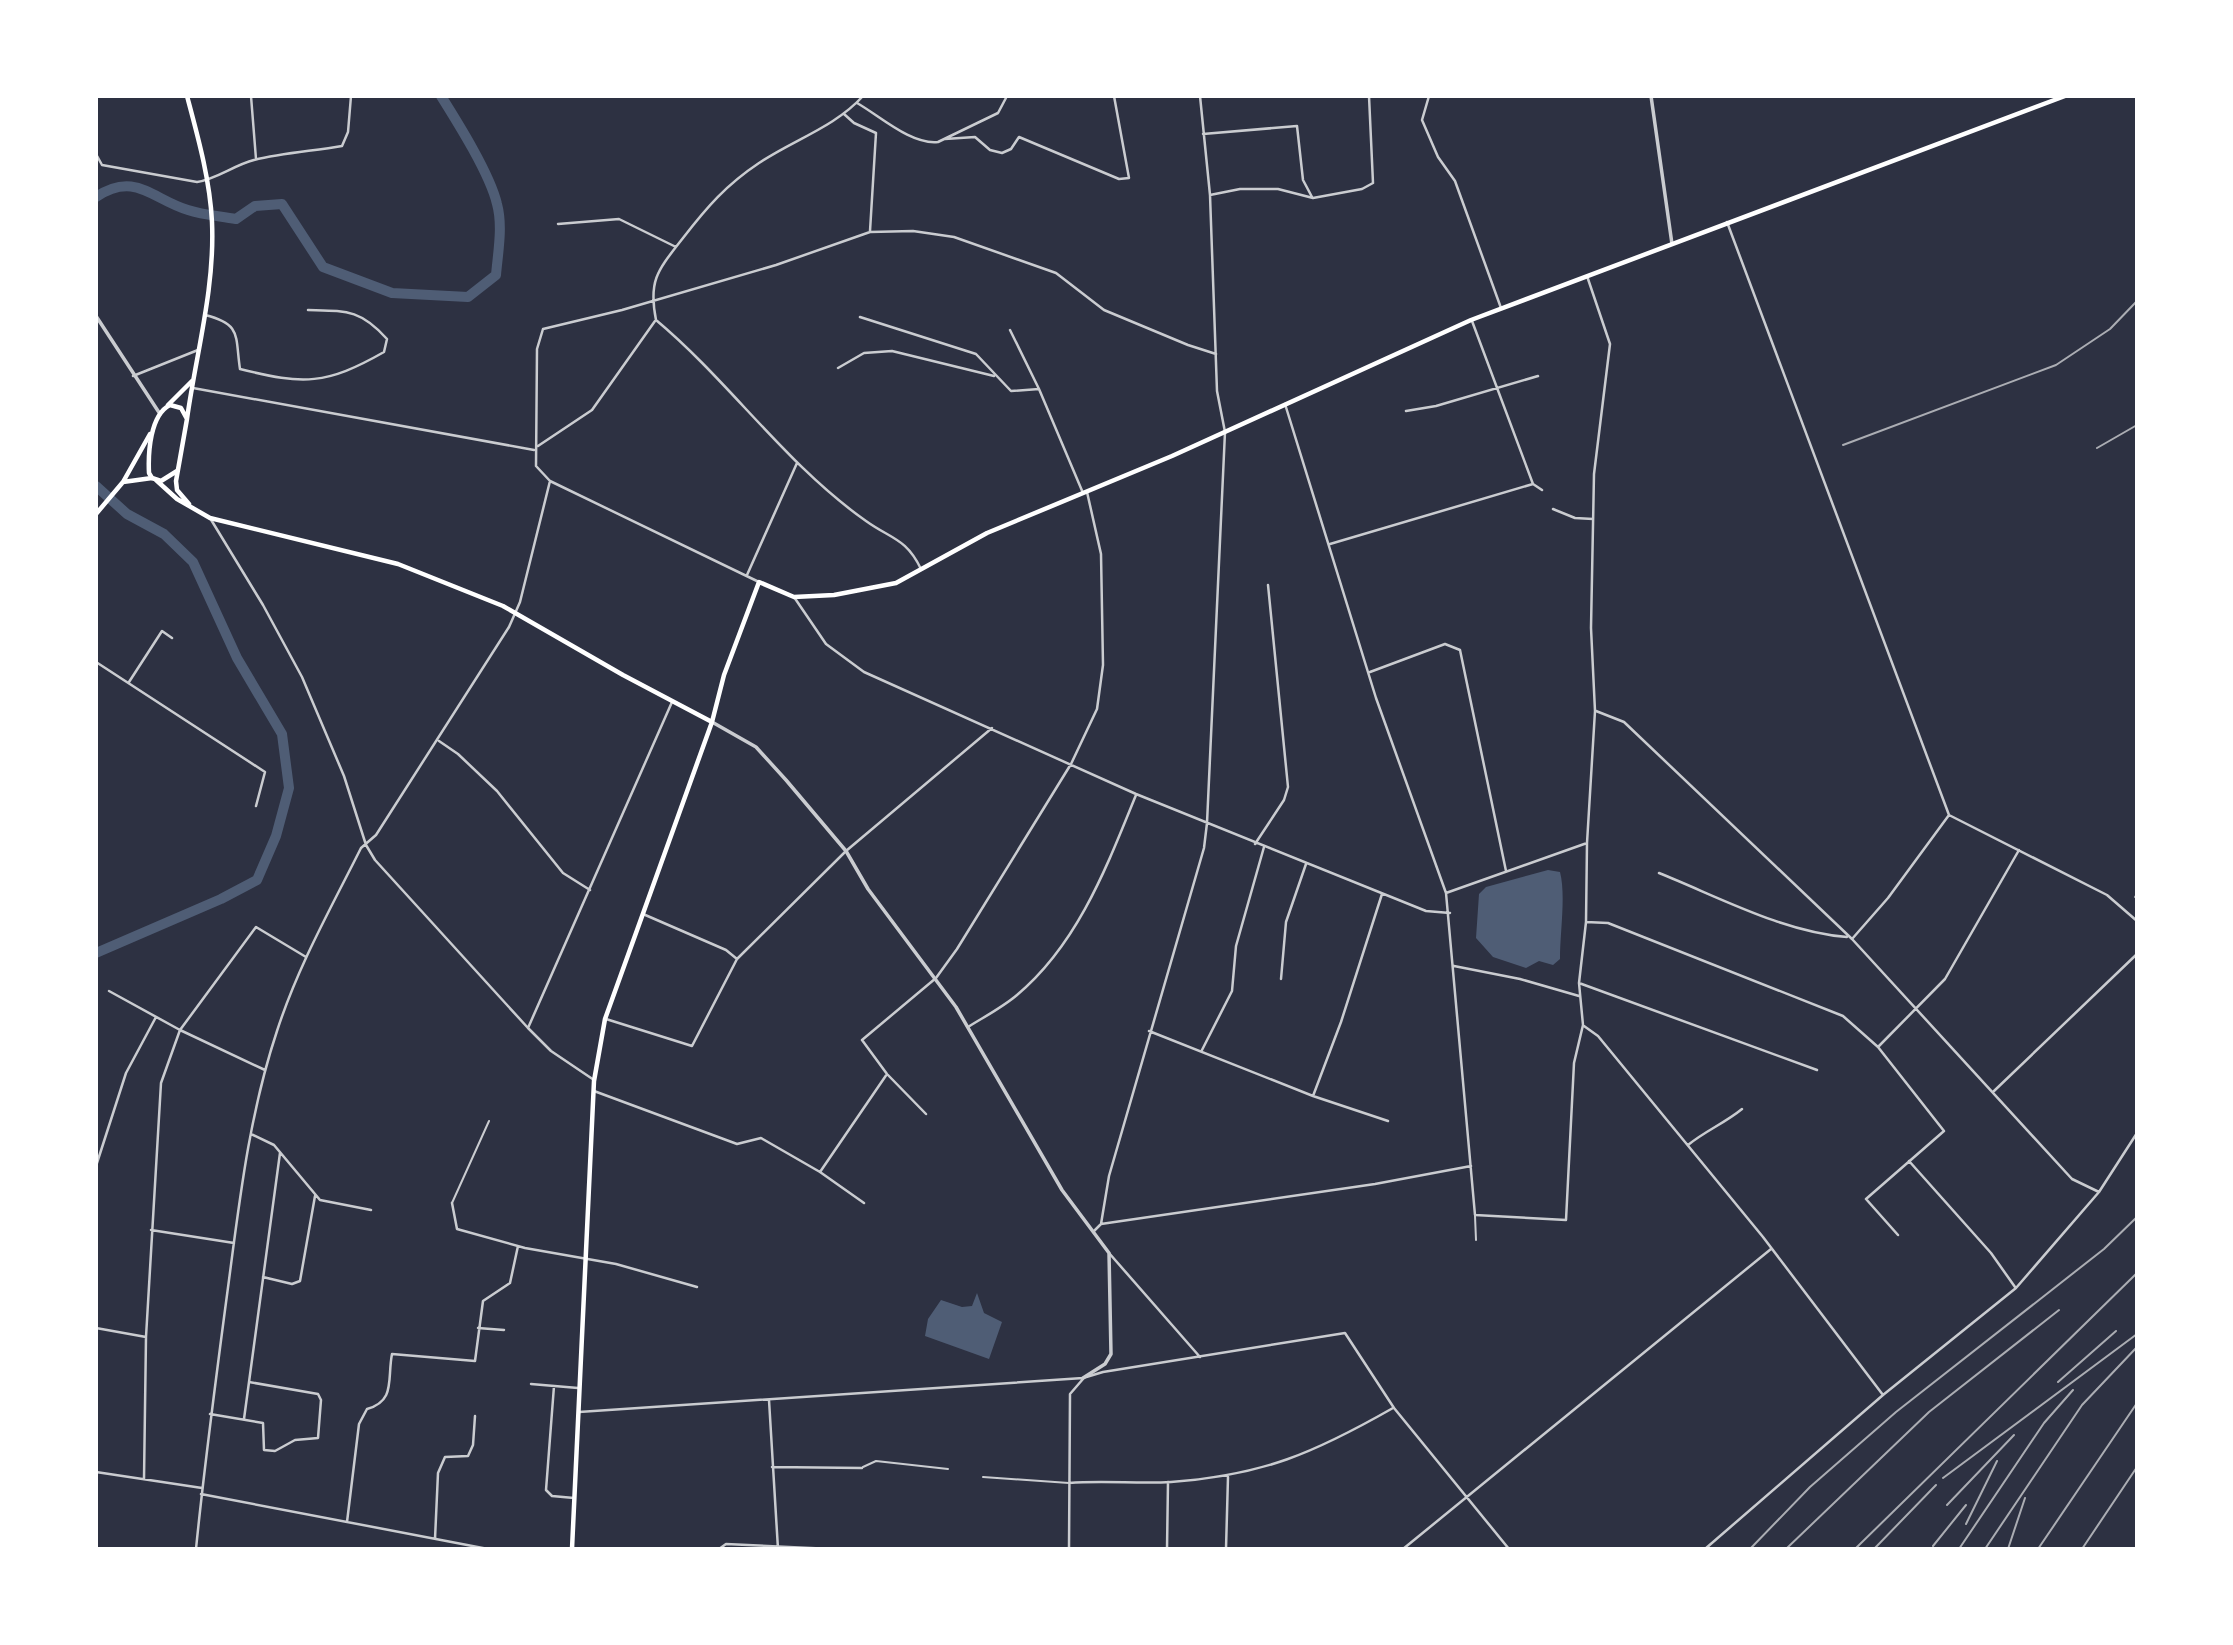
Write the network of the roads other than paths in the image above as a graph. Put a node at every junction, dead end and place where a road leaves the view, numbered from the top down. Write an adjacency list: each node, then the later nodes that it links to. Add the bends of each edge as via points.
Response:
1 (187, 96): 18 (main road)
2 (251, 96): 17 (street)
3 (351, 96): 17 (street, via 342,146)
4 (863, 96): 12 (street)
5 (1007, 96): 15 (street, via 998,113)
6 (1114, 96): 15 (street, via 1129,178 1119,179 1019,137 1002,153 990,150 975,137)
7 (1200, 96): 14 (street)
8 (1369, 96): 20 (street, via 1373,183)
9 (1429, 96): 28 (street, via 1422,120 1438,158 1455,181)
10 (1651, 96): 24 (street)
11 (2065, 96): 21 (main road)
12 (857, 103): 13 (street); 15 (street, via 913,138 929,144)
13 (844, 114): 23 (street, via 876,133); 25 (street, via 760,162 719,192)
14 (1203, 134): 19 (street); 20 (street, via 1297,126 1303,180)
15 (946, 139)
16 (96, 154): 18 (street, via 102,165 197,182)
17 (256, 160): 18 (street)
18 (208, 180): 30 (main road, via 211,274)
19 (1210, 195): 20 (street, via 1278,189); 37 (street)
20 (1313, 198)
21 (1727, 222): 24 (main road); 86 (street)
22 (558, 224): 25 (street, via 619,219)
23 (870, 232): 27 (street); 37 (street, via 914,231 966,241 1056,273 1104,310)
24 (1672, 244): 26 (main road)
25 (676, 247): 27 (street, via 657,274)
26 (1587, 276): 28 (main road); 66 (street, via 1610,344)
27 (652, 301): 33 (street); 53 (street, via 543,329 537,349)
28 (1501, 308): 34 (main road)
29 (307, 310): 30 (street, via 350,311 370,321 387,339 384,352 327,380 284,380 240,369 234,330 226,320)
30 (205, 315): 36 (main road)
31 (96, 316): 39 (street)
32 (860, 317): 41 (street, via 976,354)
33 (656, 320): 53 (street, via 592,410); 54 (street)
34 (1471, 320): 45 (street); 46 (main road)
35 (1010, 330): 44 (street)
36 (199, 350): 39 (street); 42 (main road)
37 (1217, 354): 52 (street, via 1217,391)
38 (838, 368): 41 (street, via 864,353 892,351)
39 (133, 376): 49 (street)
40 (1538, 376): 45 (street)
41 (998, 377): 44 (street, via 1011,391)
42 (192, 381): 43 (main road); 47 (main road)
43 (191, 388): 50 (main road); 53 (street)
44 (1039, 389): 61 (street)
45 (1496, 389): 48 (street); 59 (street)
46 (1285, 404): 52 (main road); 67 (street)
47 (166, 406): 49 (main road); 50 (main road, via 181,408)
48 (1406, 411)
49 (160, 414): 51 (main road)
50 (187, 419): 55 (main road)
51 (154, 428): 56 (main road, via 148,464); 58 (main road)
52 (1226, 432): 61 (main road); 87 (street)
53 (536, 448): 57 (street, via 536,466)
54 (797, 463): 68 (street, via 865,521 911,548); 69 (street)
55 (177, 471): 56 (main road, via 166,480); 62 (main road, via 177,489)
56 (154, 479): 58 (main road); 62 (main road)
57 (550, 481): 69 (street); 73 (street)
58 (121, 484): 64 (main road)
59 (1533, 484): 60 (street); 67 (street)
60 (1542, 490)
61 (1085, 493): 68 (main road, via 987,533); 83 (street, via 1101,554 1103,665 1097,709)
62 (194, 509): 65 (main road)
63 (1553, 509): 66 (street, via 1574,518)
64 (96, 514)
65 (209, 518): 73 (main road, via 398,564); 90 (street, via 302,677 344,776)
66 (1593, 519): 79 (street)
67 (1329, 544): 76 (street)
68 (921, 569): 72 (main road, via 876,589)
69 (746, 576): 70 (street)
70 (758, 582): 72 (main road); 80 (main road)
71 (1268, 585): 89 (street, via 1288,787)
72 (794, 597): 81 (street, via 826,644 864,672)
73 (516, 612): 78 (main road); 82 (street)
74 (172, 638): 77 (street, via 162,631)
75 (96, 662): 77 (street)
76 (1370, 672): 95 (street, via 1445,644 1460,650); 98 (street)
77 (128, 683): 85 (street, via 265,772)
78 (672, 701): 80 (main road); 97 (street)
79 (1595, 711): 88 (street); 104 (street, via 1624,722)
80 (712, 722): 93 (street, via 756,747); 100 (main road)
81 (992, 728): 83 (street); 93 (street)
82 (438, 740): 90 (street); 97 (street, via 494,788 563,873)
83 (1071, 764): 84 (street); 109 (street)
84 (1136, 794): 87 (street); 118 (street, via 1103,876 1061,950 1017,995)
85 (256, 806)
86 (1949, 816): 92 (street); 104 (street, via 1888,898)
87 (1207, 823): 89 (street); 121 (street, via 1204,848)
88 (1587, 843): 95 (street); 103 (street)
89 (1255, 844): 91 (street)
90 (366, 845): 106 (street); 119 (street, via 391,879)
91 (1264, 847): 94 (street); 123 (street, via 1236,946 1231,991)
92 (2019, 850): 102 (street, via 2107,895); 114 (street, via 1945,979)
93 (846, 851): 107 (street); 109 (street, via 868,890)
94 (1306, 864): 99 (street); 110 (street, via 1286,922)
95 (1506, 872): 98 (street)
96 (1659, 873): 104 (street, via 1790,924)
97 (590, 890): 119 (street)
98 (1446, 893): 101 (street)
99 (1382, 894): 101 (street, via 1426,911); 130 (street)
100 (641, 913): 107 (street); 116 (main road)
101 (1450, 913): 108 (street)
102 (2137, 921)
103 (1586, 922): 111 (street); 122 (street, via 1608,923 1843,1016)
104 (1850, 938): 114 (street)
105 (2137, 954): 129 (street)
106 (306, 957): 120 (street, via 256,926); 124 (street)
107 (737, 959): 116 (street, via 692,1046)
108 (1454, 966): 113 (street); 141 (street)
109 (936, 978): 118 (street); 126 (street, via 862,1040)
110 (1281, 979)
111 (1579, 983): 113 (street); 125 (street)
112 (109, 990): 115 (street)
113 (1579, 996): 117 (street)
114 (1917, 1008): 122 (street); 129 (street)
115 (157, 1017): 120 (street); 140 (street, via 126,1073)
116 (605, 1019): 127 (main road)
117 (1583, 1025): 137 (street, via 1598,1036); 148 (street, via 1574,1063 1566,1220)
118 (968, 1027): 151 (street, via 1062,1190)
119 (528, 1028): 127 (street, via 551,1051)
120 (180, 1030): 124 (street); 150 (street, via 161,1083)
121 (1149, 1031): 123 (street); 149 (street, via 1109,1176)
122 (1878, 1047): 139 (street, via 1944,1131)
123 (1202, 1050): 130 (street)
124 (265, 1070): 136 (street)
125 (1817, 1070)
126 (887, 1074): 132 (street); 142 (street)
127 (594, 1081): 128 (main road)
128 (594, 1091): 142 (street, via 737,1144 761,1138); 158 (main road)
129 (1994, 1091): 143 (street, via 2072,1179)
130 (1313, 1096): 134 (street)
131 (1742, 1109): 137 (street)
132 (926, 1114)
133 (489, 1121): 146 (lane)
134 (1388, 1121)
135 (2137, 1133): 143 (street)
136 (251, 1134): 138 (street); 154 (street)
137 (1688, 1145): 156 (street)
138 (281, 1153): 144 (street); 159 (street)
139 (1909, 1161): 152 (street, via 1866,1199); 161 (street, via 1991,1253)
140 (96, 1166)
141 (1472, 1166): 148 (street); 149 (street)
142 (820, 1171): 145 (street)
143 (2099, 1192): 161 (street)
144 (316, 1194): 147 (street, via 320,1200); 159 (street, via 300,1281 292,1284)
145 (864, 1202)
146 (452, 1203): 155 (street, via 457,1229)
147 (371, 1210)
148 (1475, 1215): 153 (lane)
149 (1101, 1224): 151 (street)
150 (151, 1230): 154 (street); 165 (street)
151 (1094, 1231): 157 (street)
152 (1898, 1235)
153 (1476, 1240)
154 (234, 1243): 176 (street)
155 (518, 1246): 158 (street); 163 (street, via 513,1279 483,1301)
156 (1771, 1249): 172 (street); 190 (street)
157 (1110, 1253): 166 (street); 167 (street, via 1111,1354 1105,1364)
158 (586, 1259): 160 (street); 171 (main road)
159 (263, 1277): 168 (street)
160 (697, 1287)
161 (2015, 1288): 172 (street)
162 (96, 1328): 165 (street)
163 (478, 1328): 164 (street); 192 (street, via 475,1361 392,1354 387,1399 367,1409 359,1424)
164 (505, 1330)
165 (146, 1337): 185 (street)
166 (1200, 1357): 167 (street); 174 (street, via 1345,1334)
167 (1083, 1378): 173 (street); 187 (street, via 1070,1394)
168 (249, 1382): 178 (street); 178 (street, via 318,1394 319,1436 295,1440 275,1451 264,1450 264,1425)
169 (531, 1384): 170 (street)
170 (554, 1386): 171 (street); 191 (street, via 546,1490 552,1496)
171 (581, 1388): 175 (main road)
172 (1883, 1395): 205 (street)
173 (769, 1400): 175 (street); 179 (street)
174 (1394, 1408): 184 (street, via 1332,1442 1273,1466); 190 (street)
175 (579, 1412): 191 (main road)
176 (210, 1415): 178 (street); 188 (street)
177 (475, 1416): 193 (street, via 468,1455 445,1457 438,1473)
178 (244, 1419)
179 (772, 1467): 180 (street); 194 (street)
180 (862, 1468): 181 (lane, via 876,1461)
181 (948, 1469)
182 (96, 1472): 185 (street)
183 (983, 1477): 187 (lane)
184 (1228, 1477): 186 (street); 202 (street)
185 (144, 1479): 188 (street)
186 (1168, 1482): 187 (street); 201 (street)
187 (1069, 1483): 200 (street)
188 (202, 1488): 189 (street)
189 (201, 1494): 192 (street); 195 (street)
190 (1468, 1496): 203 (street); 204 (street)
191 (574, 1498): 197 (main road)
192 (348, 1522): 193 (street)
193 (435, 1539): 196 (street)
194 (778, 1548): 198 (street, via 726,1544); 199 (street)
195 (196, 1549)
196 (488, 1549)
197 (572, 1549)
198 (719, 1549)
199 (832, 1549)
200 (1069, 1549)
201 (1167, 1549)
202 (1226, 1549)
203 (1403, 1549)
204 (1509, 1549)
205 (1705, 1549)

